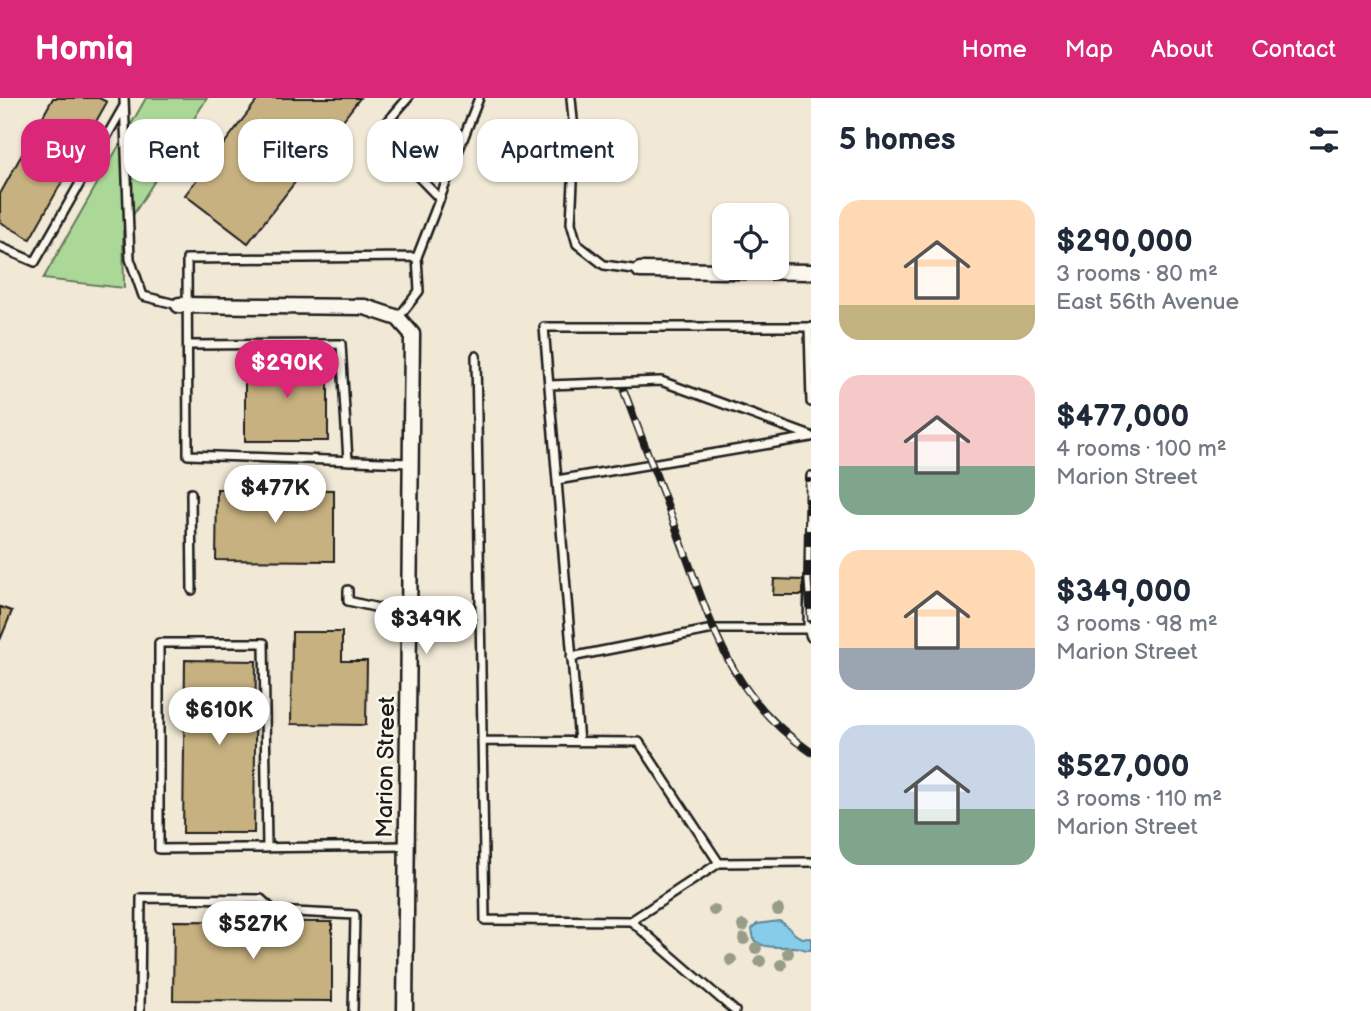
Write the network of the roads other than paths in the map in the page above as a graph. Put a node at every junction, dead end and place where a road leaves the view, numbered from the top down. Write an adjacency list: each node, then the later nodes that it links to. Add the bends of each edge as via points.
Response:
1 (408, 98): 5 (lane, via 377,134)
2 (479, 98): 5 (lane)
3 (571, 98): 8 (lane, via 575,142 571,223 577,244 604,265)
4 (124, 102): 6 (lane, via 35,262); 10 (lane, via 130,258 142,296)
5 (440, 199): 7 (lane)
6 (0, 247)
7 (417, 257): 10 (lane, via 187,259); 11 (lane, via 419,291)
8 (640, 270): 9 (street)
9 (811, 272)
10 (184, 305): 11 (street, via 365,307); 13 (lane)
11 (398, 318): 19 (street, Marion Street, via 412,334)
12 (810, 327): 15 (lane, via 544,327); 16 (lane)
13 (189, 345): 18 (lane, via 341,344); 18 (lane, via 188,455)
14 (476, 356): 28 (lane)
15 (549, 385): 17 (lane, via 661,381); 21 (lane)
16 (811, 402)
17 (811, 436): 21 (lane)
18 (348, 461): 19 (lane)
19 (410, 463): 25 (street, Marion Street)
20 (811, 476): 26 (lane)
21 (557, 480): 27 (lane)
22 (191, 493): 23 (lane)
23 (192, 590)
24 (348, 590): 25 (lane, via 348,601)
25 (409, 615): 30 (street, Marion Street)
26 (809, 633): 27 (lane, via 713,629)
27 (572, 657): 29 (lane)
28 (482, 741): 29 (lane); 34 (lane, via 485,920)
29 (579, 742): 33 (lane, via 639,742)
30 (407, 846): 31 (lane); 37 (street, Marion Street)
31 (267, 848): 31 (lane, via 159,849 159,643 264,643)
32 (811, 862): 33 (lane)
33 (719, 863): 34 (lane)
34 (631, 921): 38 (lane)
35 (140, 1011): 36 (lane, via 141,898 261,899 274,911 355,915)
36 (353, 1011)
37 (405, 1011)
38 (735, 1011)

